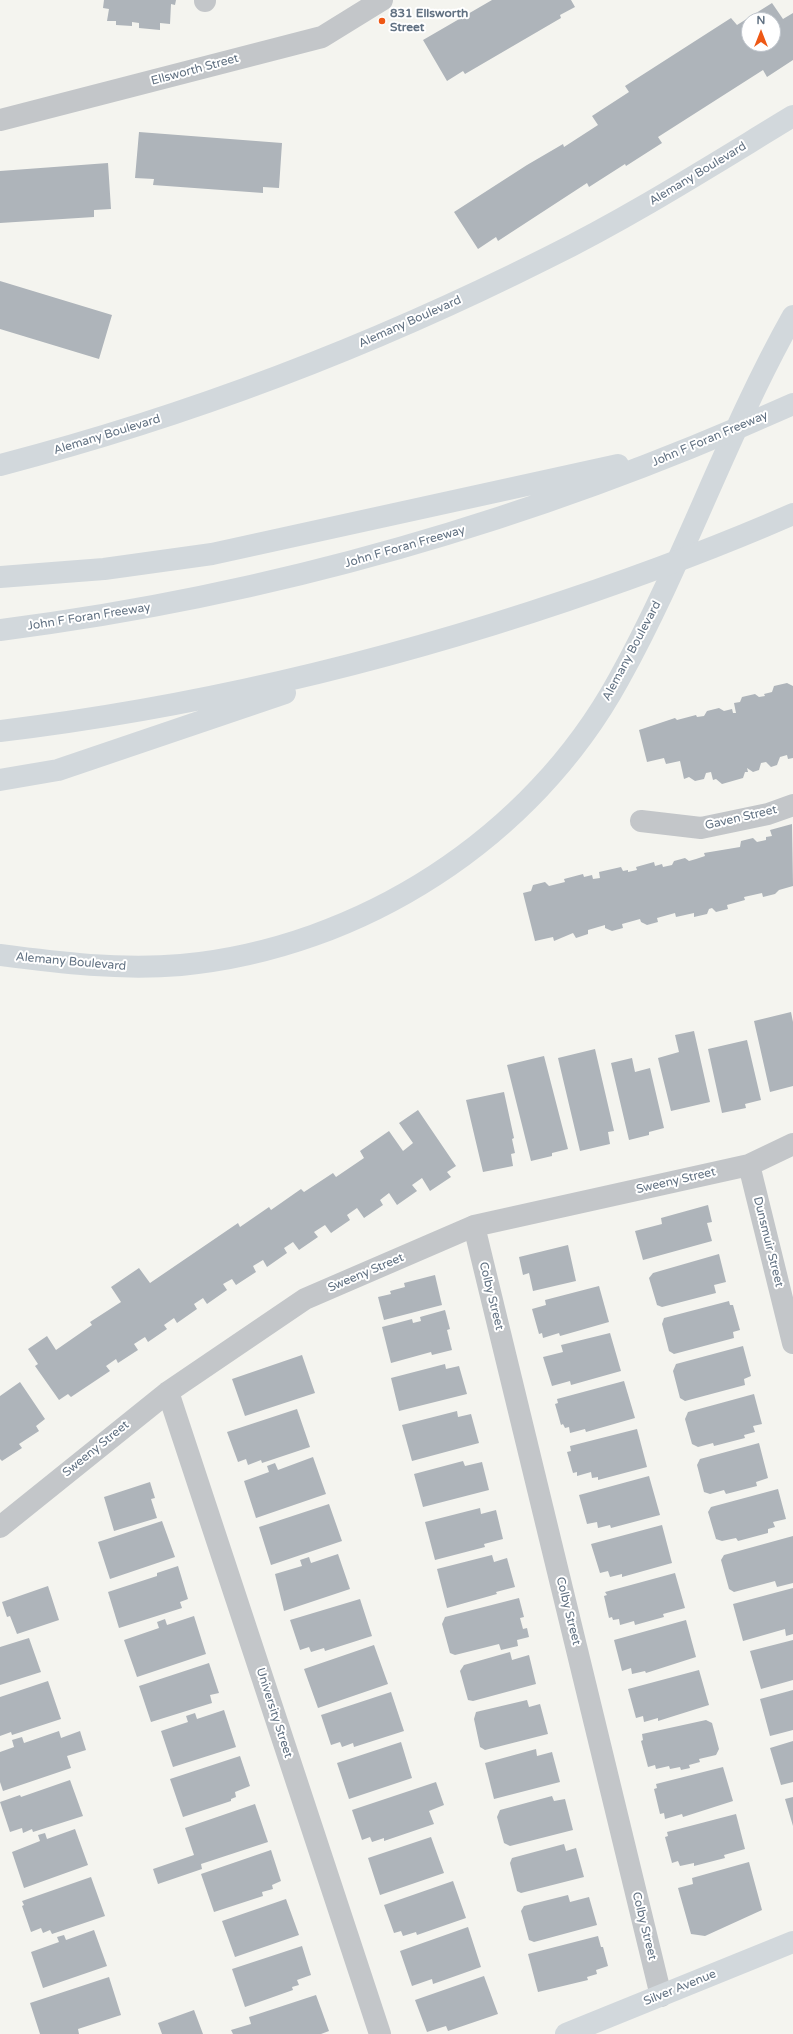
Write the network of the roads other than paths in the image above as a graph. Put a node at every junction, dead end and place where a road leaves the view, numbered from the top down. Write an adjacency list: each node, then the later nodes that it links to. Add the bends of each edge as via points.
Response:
1 (382, 0): 3 (street, Ellsworth Street, via 322,37)
2 (793, 116): 7 (main road, Alemany Boulevard, via 646,204 549,257 431,314 308,366 183,411 61,450)
3 (0, 120)
4 (793, 316): 16 (main road, Alemany Boulevard, via 618,682 587,729 549,777 504,823 455,862 408,892 357,919 296,942 240,955 182,964 120,968 62,964)
5 (793, 404): 6 (main road, John F Foran Freeway)
6 (692, 449): 9 (main road, via 212,554 104,569); 10 (main road, John F Foran Freeway, via 505,517 365,559 165,605)
7 (0, 465)
8 (793, 514): 11 (main road, via 665,567)
9 (0, 577)
10 (0, 630)
11 (421, 647): 12 (main road, via 230,693); 13 (main road, via 58,770)
12 (0, 731)
13 (0, 780)
14 (793, 805): 15 (street, Gaven Street, via 768,814 701,828)
15 (641, 821)
16 (0, 955)
17 (793, 1144): 18 (street, Sweeny Street)
18 (750, 1164): 19 (street, Sweeny Street); 20 (street, Dunsmuir Street)
19 (474, 1226): 21 (street, Sweeny Street, via 305,1299); 24 (street, Colby Street)
20 (793, 1343)
21 (168, 1392): 22 (street, Sweeny Street); 25 (street, University Street)
22 (0, 1527)
23 (793, 1942): 24 (main road, Silver Avenue)
24 (661, 1996): 26 (main road, Silver Avenue)
25 (380, 2034)
26 (566, 2034)

